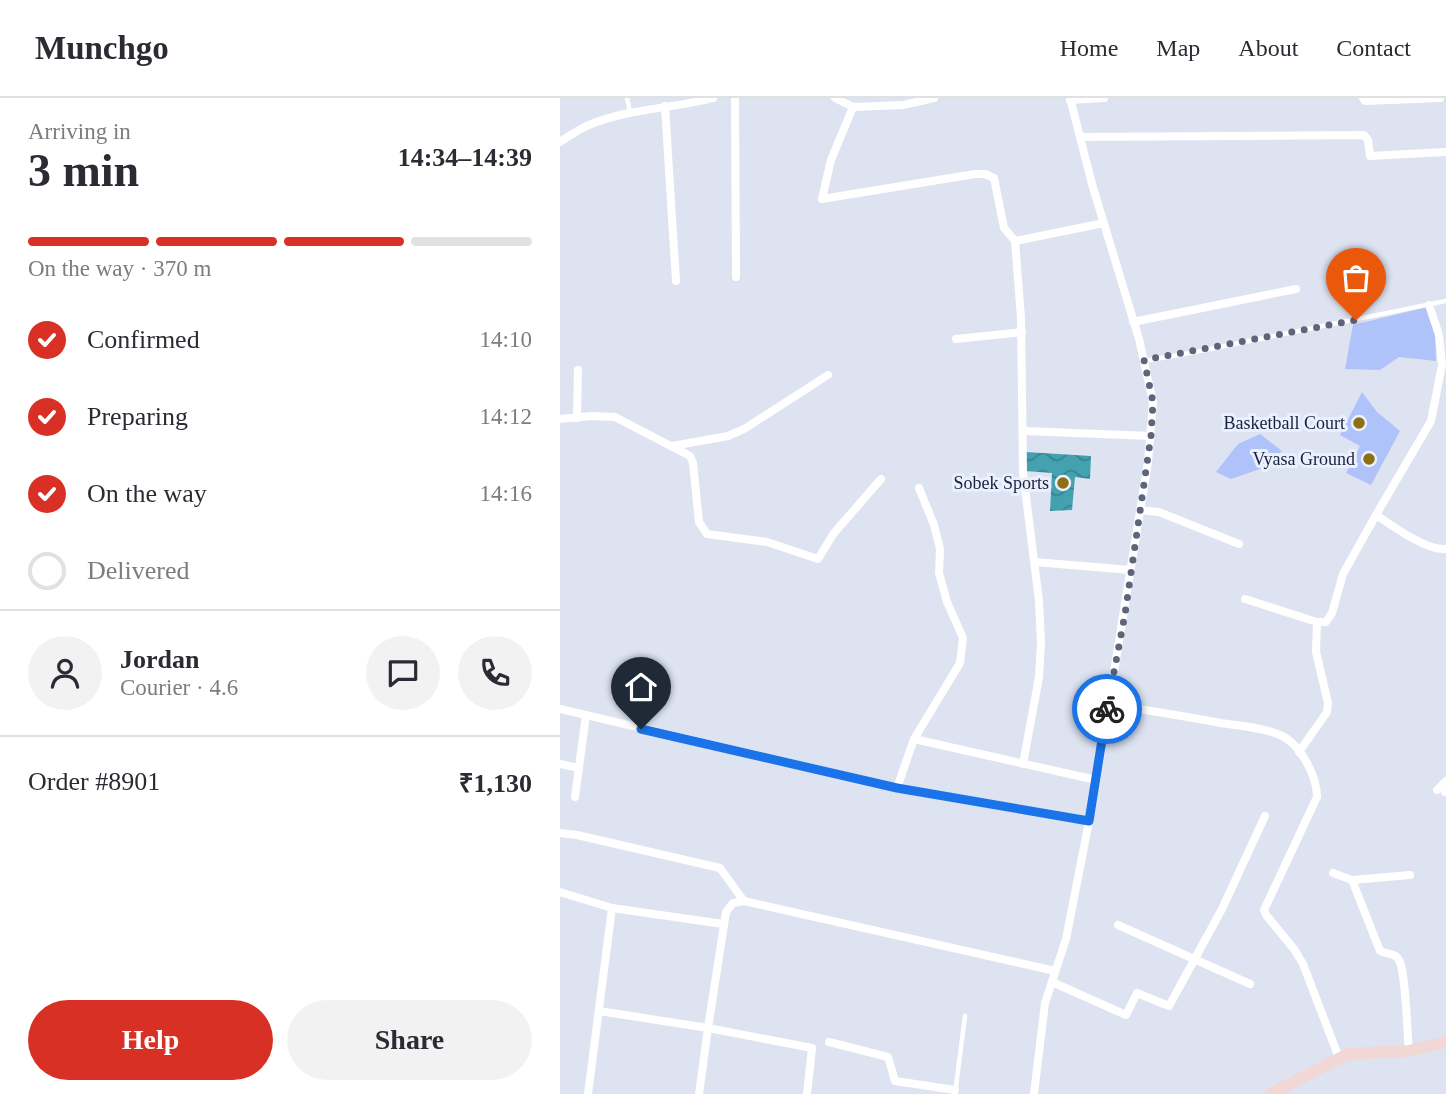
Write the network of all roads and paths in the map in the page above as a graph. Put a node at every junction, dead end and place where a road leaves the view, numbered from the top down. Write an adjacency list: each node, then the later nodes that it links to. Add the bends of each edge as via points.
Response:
1 (627, 98): 14 (lane)
2 (713, 98): 11 (street)
3 (735, 98): 20 (street)
4 (835, 98): 13 (street)
5 (934, 98): 13 (street, via 903,105)
6 (1104, 98): 9 (street)
7 (1363, 98): 10 (street)
8 (1440, 98): 10 (street)
9 (1070, 99): 15 (street)
10 (1390, 99)
11 (691, 101): 12 (street)
12 (665, 106): 14 (street); 21 (street)
13 (853, 107): 19 (street, via 831,160 822,199 985,174 994,178 1004,228)
14 (630, 112): 16 (street, via 588,125)
15 (1080, 137): 17 (street, via 1364,135 1370,156); 18 (street)
16 (560, 142)
17 (1445, 152)
18 (1104, 223): 19 (street); 25 (street)
19 (1015, 241): 26 (street)
20 (736, 277)
21 (676, 281)
22 (1296, 289): 25 (street)
23 (1446, 301): 24 (lane)
24 (1429, 305): 28 (lane); 39 (street, via 1439,335 1441,365 1431,421)
25 (1133, 322): 28 (street)
26 (1022, 332): 27 (street); 33 (street)
27 (956, 339)
28 (1144, 360): 34 (street, via 1153,402)
29 (578, 370): 31 (street)
30 (828, 375): 35 (street, via 729,436)
31 (577, 418): 32 (street); 35 (street, via 615,417)
32 (560, 419)
33 (1024, 431): 34 (street); 42 (street, via 1023,472)
34 (1151, 436): 38 (street)
35 (672, 446): 36 (street, via 690,456 693,463 699,522 707,534 766,542 818,559 834,533)
36 (881, 479)
37 (919, 488): 49 (street, via 940,549 939,573 947,601 963,638 960,663)
38 (1140, 510): 40 (street, via 1159,512); 43 (street)
39 (1376, 515): 41 (street, via 1430,547); 45 (street, via 1343,574 1329,620)
40 (1239, 544)
41 (1446, 549)
42 (1035, 562): 43 (street); 52 (street, via 1039,677)
43 (1130, 570): 46 (street)
44 (1245, 599): 45 (street)
45 (1317, 622): 50 (street, via 1316,652 1327,712)
46 (1108, 704): 50 (street, via 1256,728 1280,735); 54 (street)
47 (560, 709): 48 (street)
48 (586, 715): 53 (street); 56 (street)
49 (914, 739): 52 (street); 56 (street)
50 (1299, 752): 80 (street, via 1317,786 1317,797 1264,910 1303,964)
51 (560, 764): 53 (street)
52 (1023, 764): 54 (street)
53 (579, 768): 58 (street)
54 (1096, 780): 60 (street)
55 (1446, 781): 57 (street)
56 (897, 788): 60 (street)
57 (1443, 791)
58 (575, 797)
59 (1265, 816): 70 (street)
60 (1089, 821): 71 (street, via 1070,922)
61 (560, 833): 66 (street, via 720,868)
62 (1333, 873): 64 (street)
63 (1410, 875): 64 (street)
64 (1352, 880): 79 (street, via 1380,951 1399,959)
65 (560, 892): 67 (street)
66 (744, 901): 68 (street, via 733,903); 71 (street)
67 (612, 908): 68 (street); 74 (street)
68 (723, 924): 76 (street)
69 (1118, 926): 70 (street)
70 (1195, 959): 72 (street, via 1169,1006 1137,993 1126,1014); 73 (street)
71 (1055, 971): 72 (street)
72 (1052, 982): 85 (street, via 1045,1003)
73 (1250, 984)
74 (599, 1011): 76 (street); 82 (street)
75 (965, 1016): 81 (lane)
76 (708, 1028): 83 (street); 84 (street, via 811,1048)
77 (829, 1042): 81 (street, via 888,1057 895,1081)
78 (1446, 1042): 79 (main road)
79 (1409, 1051): 80 (main road, via 1365,1051)
80 (1339, 1058): 86 (main road)
81 (955, 1092)
82 (588, 1094)
83 (699, 1094)
84 (807, 1094)
85 (1034, 1094)
86 (1270, 1094)

